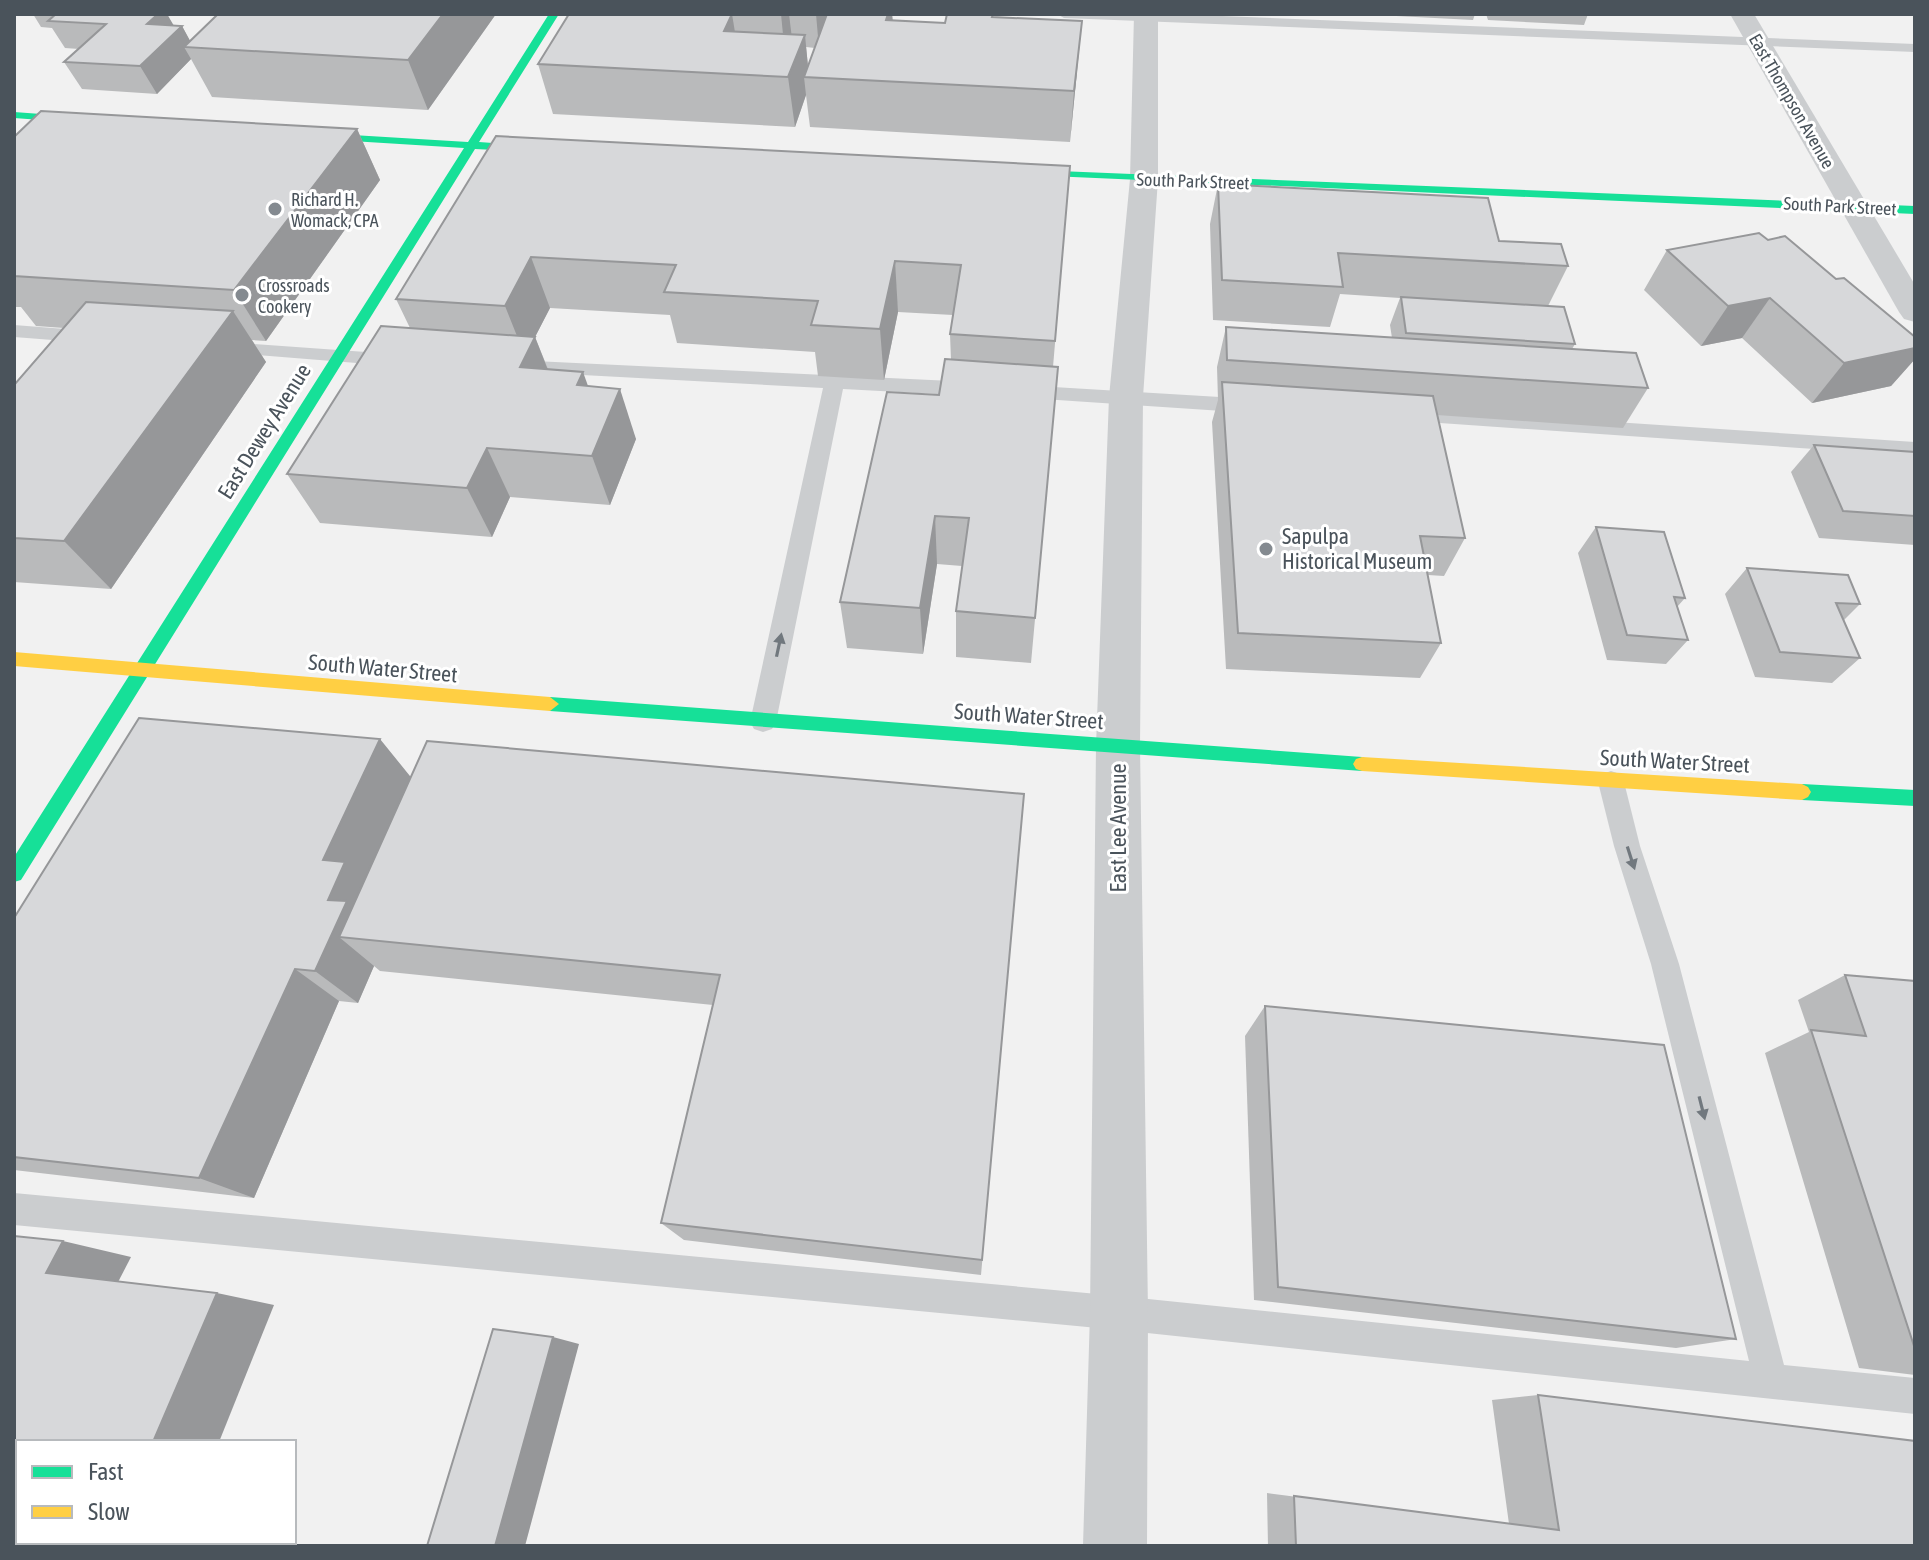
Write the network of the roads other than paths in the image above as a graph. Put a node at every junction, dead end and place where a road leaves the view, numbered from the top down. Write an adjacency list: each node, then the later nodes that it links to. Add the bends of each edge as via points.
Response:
1 (554, 14): 10 (street, East Dewey Avenue)
2 (1064, 14): 4 (lane)
3 (1742, 14): 5 (street, East Thompson Avenue)
4 (1146, 16): 5 (lane); 13 (street, East Lee Avenue)
5 (1758, 42): 6 (lane); 14 (street, East Thompson Avenue)
6 (1915, 48)
7 (14, 116): 8 (street)
8 (108, 122)
9 (278, 134): 10 (street)
10 (471, 146): 11 (street); 20 (street, East Dewey Avenue)
11 (571, 151)
12 (985, 171): 13 (street, South Park Street)
13 (1144, 179): 14 (street, South Park Street); 24 (street, East Lee Avenue)
14 (1853, 206): 15 (street, South Park Street); 16 (street, East Thompson Avenue)
15 (1915, 210)
16 (1915, 312)
17 (14, 331): 18 (lane)
18 (107, 339)
19 (200, 346): 20 (lane)
20 (339, 357): 21 (lane); 29 (street, East Dewey Avenue)
21 (419, 361)
22 (499, 365): 23 (lane)
23 (834, 382): 24 (lane); 30 (lane, one-way to 23)
24 (1126, 397): 25 (lane); 31 (street, East Lee Avenue)
25 (1268, 407)
26 (1379, 414): 27 (lane)
27 (1915, 449)
28 (14, 659): 29 (street, South Water Street)
29 (141, 672): 30 (street, South Water Street); 34 (street, East Dewey Avenue)
30 (763, 722): 31 (street, South Water Street)
31 (1118, 746): 32 (street, South Water Street); 36 (street, East Lee Avenue)
32 (1611, 782): 33 (street, South Water Street); 37 (lane, one-way to 37, via 1665,964)
33 (1915, 798)
34 (14, 874)
35 (14, 1209): 36 (lane)
36 (1119, 1313): 37 (lane); 39 (street, East Lee Avenue)
37 (1771, 1381): 38 (lane)
38 (1915, 1396)
39 (1115, 1546)

